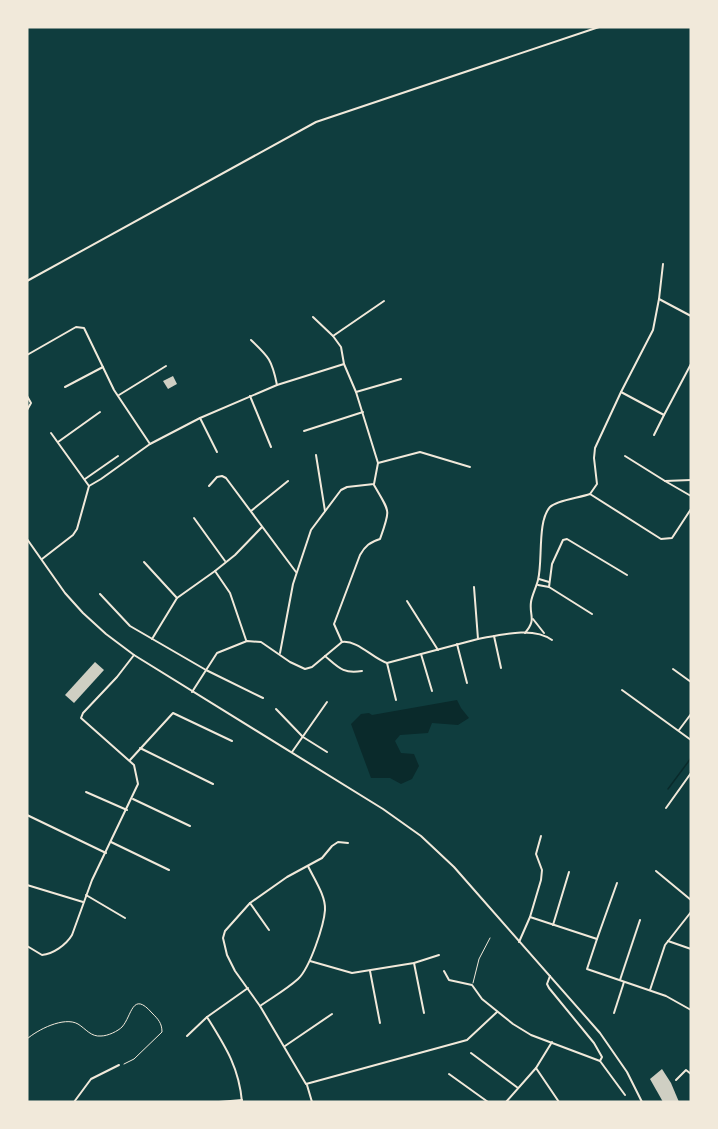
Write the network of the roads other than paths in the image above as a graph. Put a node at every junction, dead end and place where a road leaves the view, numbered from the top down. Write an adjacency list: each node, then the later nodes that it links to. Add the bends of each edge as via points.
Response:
1 (599, 27): 3 (street, via 316,122)
2 (663, 264): 4 (street)
3 (27, 281)
4 (659, 299): 6 (street); 19 (street, via 653,330)
5 (384, 301): 8 (street)
6 (691, 316)
7 (313, 317): 8 (street)
8 (333, 336): 11 (street, via 341,347)
9 (251, 340): 16 (street, via 269,357)
10 (27, 354): 14 (street, via 80,326 87,332)
11 (344, 364): 16 (street); 18 (street)
12 (691, 365): 26 (street)
13 (166, 366): 20 (street)
14 (103, 367): 17 (street); 20 (street)
15 (401, 379): 18 (street)
16 (277, 385): 22 (street)
17 (65, 387)
18 (356, 392): 25 (street)
19 (621, 392): 26 (street); 47 (street, via 594,452 597,484)
20 (119, 395): 32 (street)
21 (27, 396): 23 (street, via 31,403)
22 (250, 396): 27 (street); 33 (street)
23 (27, 410)
24 (100, 412): 31 (street)
25 (363, 412): 28 (street); 38 (street)
26 (664, 415): 30 (street)
27 (200, 418): 32 (street); 34 (street)
28 (304, 431)
29 (51, 433): 31 (street)
30 (654, 435)
31 (58, 443): 40 (street)
32 (150, 444): 45 (street)
33 (271, 447)
34 (217, 452)
35 (316, 455): 51 (street)
36 (118, 456): 40 (street)
37 (625, 456): 43 (street)
38 (378, 464): 39 (street, via 420,452); 44 (street)
39 (470, 467)
40 (85, 479): 45 (street)
41 (691, 480): 43 (street)
42 (288, 481): 50 (street)
43 (665, 481): 48 (street)
44 (374, 484): 51 (street, via 347,487); 78 (street, via 389,515 380,539 371,541 360,555 334,624)
45 (89, 486): 55 (street, via 77,529)
46 (209, 486): 50 (street, via 218,477 226,478)
47 (590, 494): 49 (street, via 661,539 672,538); 61 (street, via 549,507 543,521)
48 (691, 496)
49 (691, 509)
50 (251, 511): 53 (street)
51 (325, 511): 59 (street, via 311,530)
52 (194, 518): 56 (street)
53 (262, 527): 56 (street); 59 (street)
54 (27, 539): 55 (street)
55 (42, 560): 83 (street, via 83,613)
56 (225, 561): 58 (street)
57 (144, 562): 67 (street)
58 (215, 571): 67 (street); 77 (street, via 230,593)
59 (296, 572): 81 (street)
60 (627, 575): 62 (street, via 567,539 560,544)
61 (538, 579): 62 (street); 63 (street)
62 (549, 582): 65 (street)
63 (537, 585): 65 (street); 70 (street, via 530,604)
64 (474, 586): 75 (street)
65 (549, 587): 69 (street)
66 (100, 594): 74 (street, via 130,626)
67 (177, 598): 74 (street)
68 (407, 601): 80 (street)
69 (592, 614)
70 (533, 619): 71 (street); 72 (street)
71 (525, 633): 72 (street); 73 (street)
72 (544, 634): 76 (street)
73 (494, 636): 75 (street); 86 (street)
74 (152, 639): 88 (street)
75 (478, 639): 79 (street)
76 (552, 640)
77 (246, 641): 81 (street, via 261,642); 88 (street, via 217,653)
78 (342, 642): 84 (street); 85 (street, via 353,643)
79 (457, 644): 80 (street); 90 (street)
80 (438, 650): 82 (street)
81 (280, 653): 84 (street, via 305,669)
82 (422, 654): 85 (street); 93 (street)
83 (134, 655): 94 (street); 107 (street, via 81,718)
84 (325, 656): 89 (street, via 342,671)
85 (387, 663): 96 (street)
86 (501, 668)
87 (673, 669): 91 (street)
88 (206, 670): 94 (street); 95 (street)
89 (362, 671)
90 (467, 682)
91 (691, 682)
92 (622, 690): 100 (street)
93 (432, 691)
94 (192, 692): 105 (street)
95 (263, 698)
96 (396, 700)
97 (327, 702): 101 (street)
98 (276, 710): 101 (street)
99 (691, 714): 100 (street)
100 (679, 730): 102 (street)
101 (303, 737): 105 (street); 106 (street)
102 (691, 740)
103 (232, 741): 104 (street, via 173,713)
104 (140, 748): 107 (street); 110 (street)
105 (292, 752): 140 (street, via 421,836 454,867)
106 (327, 752)
107 (129, 761): 112 (street, via 134,765 138,784)
108 (691, 774): 109 (street)
109 (689, 779): 113 (street)
110 (213, 784)
111 (86, 792): 114 (street)
112 (132, 799): 114 (street); 116 (street)
113 (666, 808)
114 (126, 810): 118 (street)
115 (27, 815): 120 (street)
116 (190, 826)
117 (541, 836): 132 (street, via 536,854 542,870)
118 (111, 842): 120 (street); 122 (street)
119 (348, 843): 121 (street, via 338,842)
120 (106, 853): 127 (street)
121 (308, 866): 130 (street); 144 (street, via 325,910)
122 (169, 870)
123 (656, 871): 128 (street)
124 (569, 872): 135 (street)
125 (617, 884): 138 (street)
126 (27, 885): 129 (street)
127 (86, 895): 129 (street); 133 (street)
128 (691, 900)
129 (83, 902): 141 (street, via 68,942 42,956)
130 (250, 903): 136 (street); 152 (street, via 223,938 227,955)
131 (691, 912): 139 (street)
132 (530, 917): 135 (street); 140 (street)
133 (124, 918)
134 (640, 920): 149 (street)
135 (553, 925): 138 (street)
136 (270, 930)
137 (490, 938): 151 (lane)
138 (597, 939): 149 (street, via 587,969)
139 (668, 941): 142 (street); 153 (street)
140 (519, 942): 148 (street)
141 (27, 946)
142 (691, 949)
143 (439, 955): 145 (street)
144 (309, 960): 146 (street, via 352,973); 154 (street, via 300,977)
145 (414, 963): 146 (street); 157 (street)
146 (370, 971): 161 (street)
147 (444, 971): 151 (street, via 449,980)
148 (550, 976): 166 (street, via 549,988 594,1043 602,1057); 182 (street, via 610,1046)
149 (620, 980): 150 (street)
150 (624, 982): 153 (street); 158 (street)
151 (472, 985): 156 (street)
152 (248, 988): 154 (street); 160 (street)
153 (650, 990): 155 (street)
154 (260, 1006): 164 (street)
155 (691, 1010)
156 (496, 1012): 163 (street, via 531,1035); 172 (street, via 467,1040)
157 (424, 1013)
158 (614, 1013)
159 (332, 1014): 164 (street)
160 (207, 1017): 162 (street); 175 (street, via 233,1061)
161 (380, 1023)
162 (187, 1036)
163 (552, 1042): 166 (street); 168 (street)
164 (284, 1047): 172 (street)
165 (471, 1053): 173 (street)
166 (600, 1061): 174 (street)
167 (119, 1065): 176 (street, via 92,1078)
168 (536, 1068): 173 (street); 181 (street)
169 (449, 1074): 179 (street)
170 (691, 1074): 171 (street, via 686,1070)
171 (676, 1080)
172 (306, 1084): 178 (street)
173 (518, 1088): 180 (street)
174 (625, 1095)
175 (242, 1101): 177 (street)
176 (74, 1102)
177 (219, 1102)
178 (312, 1102)
179 (488, 1102)
180 (506, 1102)
181 (559, 1102)
182 (642, 1102)

